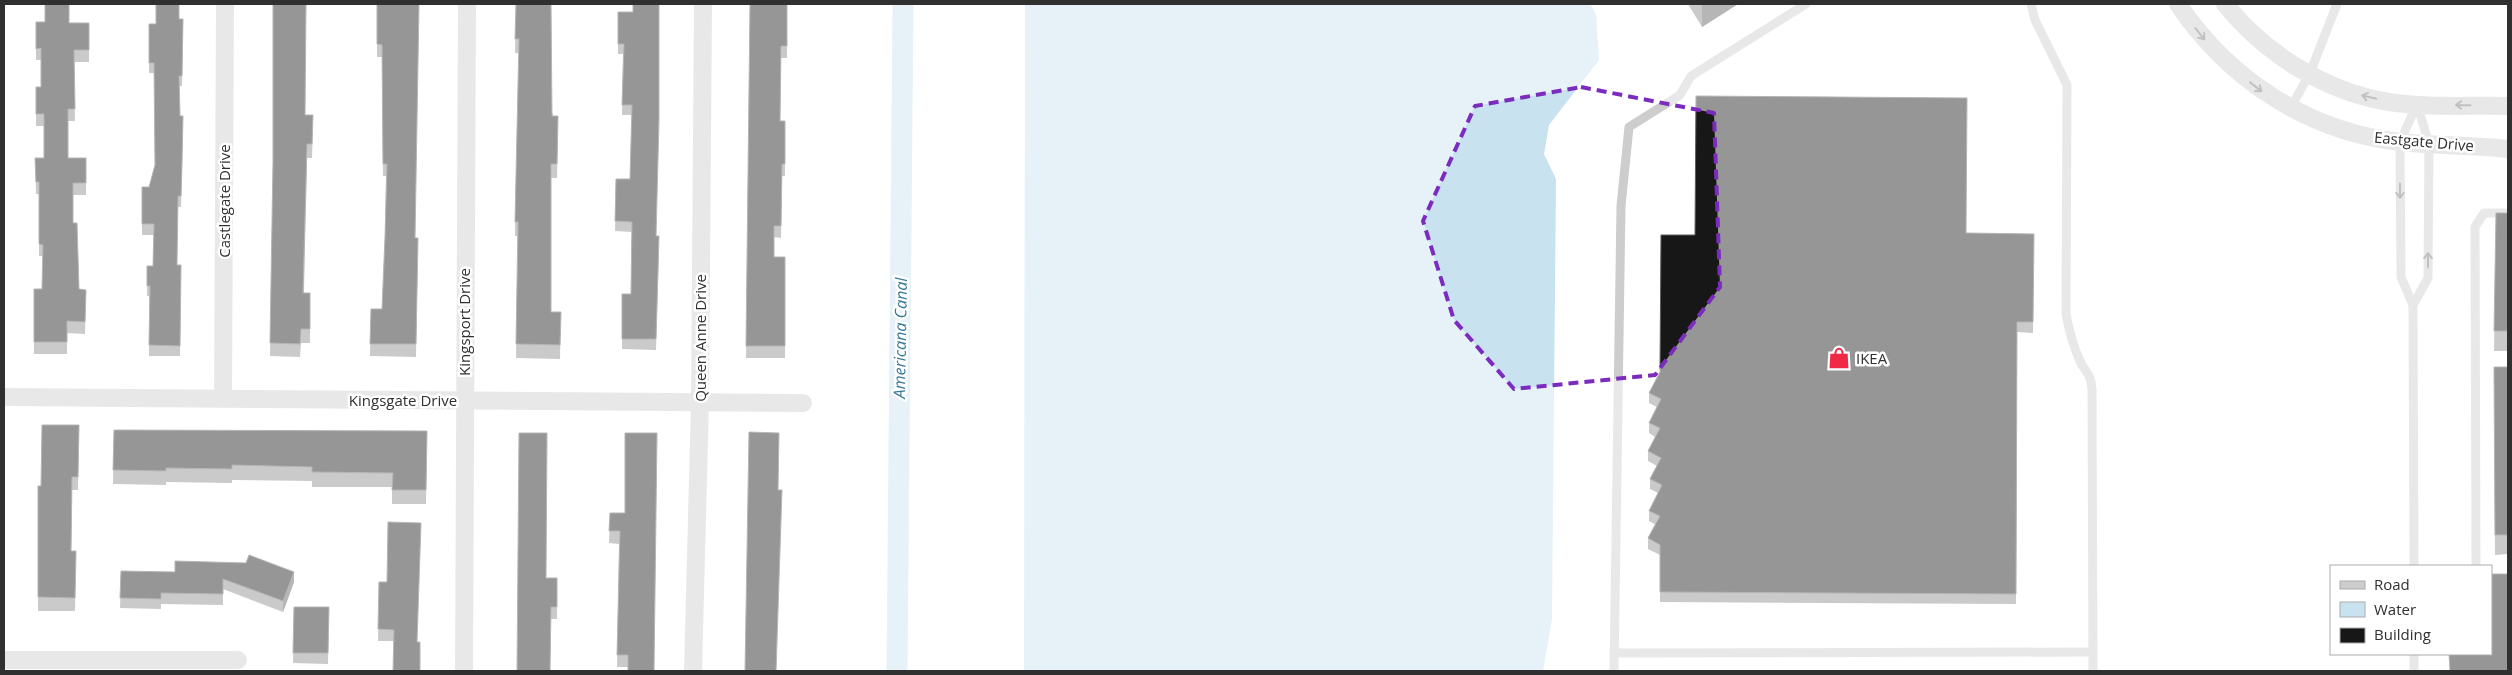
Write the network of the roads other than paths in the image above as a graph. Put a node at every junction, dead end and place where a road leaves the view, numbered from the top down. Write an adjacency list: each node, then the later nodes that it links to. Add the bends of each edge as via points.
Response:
1 (225, 4): 19 (street, Castlegate Drive)
2 (467, 4): 20 (street, Kingsport Drive)
3 (702, 4): 21 (street, Queen Anne Drive)
4 (1806, 4): 25 (lane, via 1691,76 1680,95 1629,127 1621,206)
5 (2031, 4): 26 (lane, via 2035,20 2067,85 2066,314 2080,362 2091,376)
6 (2178, 4): 12 (street, Eastgate Drive, one-way to 12, via 2214,50 2237,72 2263,92)
7 (2226, 4): 9 (street, via 2254,37)
8 (2338, 4): 9 (lane)
9 (2310, 73): 10 (street, one-way to 9, via 2360,95); 12 (lane)
10 (2417, 104): 11 (street, one-way to 10); 13 (lane); 14 (lane)
11 (2508, 106)
12 (2291, 107): 13 (street, Eastgate Drive, via 2331,126)
13 (2400, 142): 14 (street, Eastgate Drive); 17 (lane, one-way to 17, via 2401,277)
14 (2430, 144): 15 (street, Eastgate Drive); 17 (lane, one-way to 14, via 2428,278)
15 (2508, 149)
16 (2508, 213): 24 (lane, via 2484,213 2475,227)
17 (2413, 304): 23 (lane)
18 (4, 397): 19 (street, Kingsgate Drive)
19 (223, 398): 20 (street, Kingsgate Drive)
20 (464, 400): 21 (street, Kingsgate Drive); 30 (street, Kingsport Drive)
21 (700, 402): 22 (street, Kingsgate Drive); 31 (street, Queen Anne Drive)
22 (803, 403)
23 (2414, 565)
24 (2476, 565)
25 (1614, 652): 26 (lane); 32 (lane)
26 (2093, 652): 33 (lane)
27 (2414, 655): 34 (lane)
28 (4, 660): 29 (street)
29 (238, 660)
30 (464, 671)
31 (693, 671)
32 (1614, 671)
33 (2093, 671)
34 (2414, 671)

